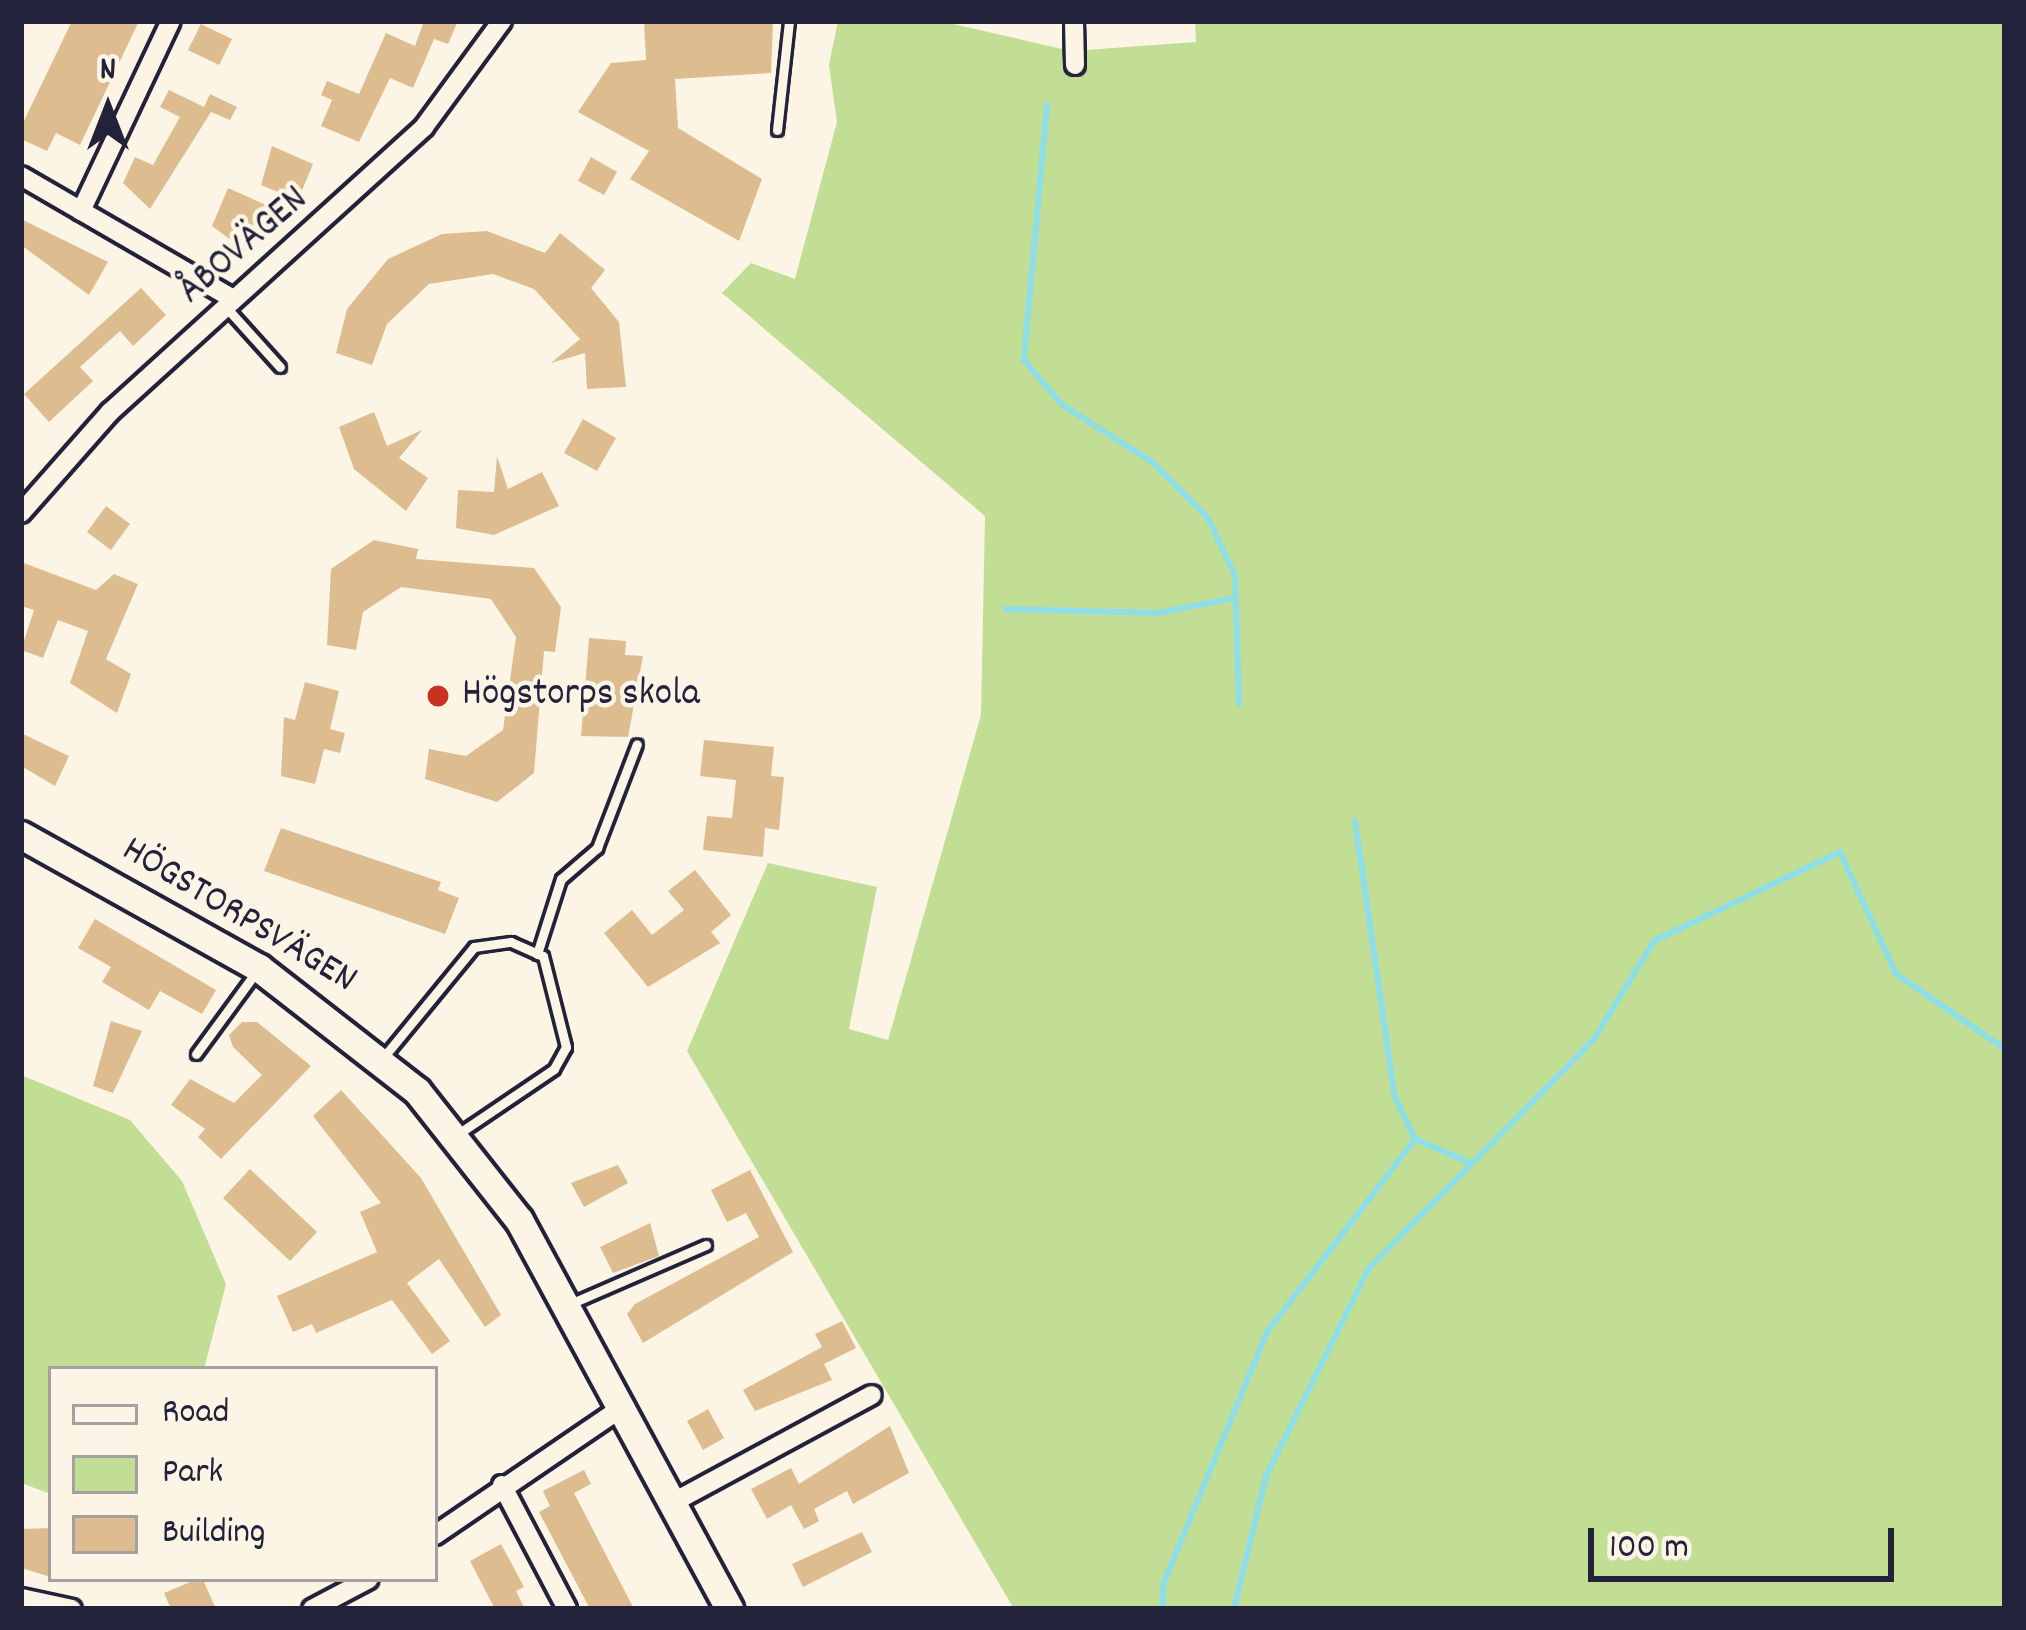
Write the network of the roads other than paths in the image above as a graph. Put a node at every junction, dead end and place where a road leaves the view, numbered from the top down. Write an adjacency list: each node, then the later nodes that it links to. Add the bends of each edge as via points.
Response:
1 (171, 21): 8 (street)
2 (502, 21): 9 (street, ÅBOVÄGEN, via 424,127)
3 (789, 21): 6 (lane)
4 (1074, 21): 5 (street)
5 (1075, 65)
6 (777, 130)
7 (21, 176): 8 (street)
8 (81, 211): 9 (street)
9 (229, 302): 10 (lane); 11 (street, ÅBOVÄGEN)
10 (280, 367)
11 (29, 481): 12 (street, ÅBOVÄGEN)
12 (21, 513)
13 (637, 744): 15 (lane, via 596,848 560,879)
14 (21, 835): 16 (street, HÖGSTORPSVÄGEN)
15 (538, 954): 18 (lane, via 511,942 474,947); 19 (lane, via 566,1047 554,1069)
16 (259, 968): 17 (lane); 18 (street, HÖGSTORPSVÄGEN)
17 (196, 1054)
18 (382, 1059): 19 (street, HÖGSTORPSVÄGEN)
19 (454, 1136): 21 (street, HÖGSTORPSVÄGEN)
20 (706, 1245): 21 (lane)
21 (567, 1306): 23 (street, HÖGSTORPSVÄGEN)
22 (872, 1395): 25 (street)
23 (621, 1408): 24 (street); 25 (street, HÖGSTORPSVÄGEN)
24 (502, 1485): 26 (street); 32 (street)
25 (672, 1504): 33 (street, HÖGSTORPSVÄGEN)
26 (438, 1533)
27 (365, 1582): 29 (street)
28 (21, 1598): 30 (street)
29 (336, 1605): 31 (street)
30 (72, 1609)
31 (312, 1609)
32 (567, 1609)
33 (730, 1609)

